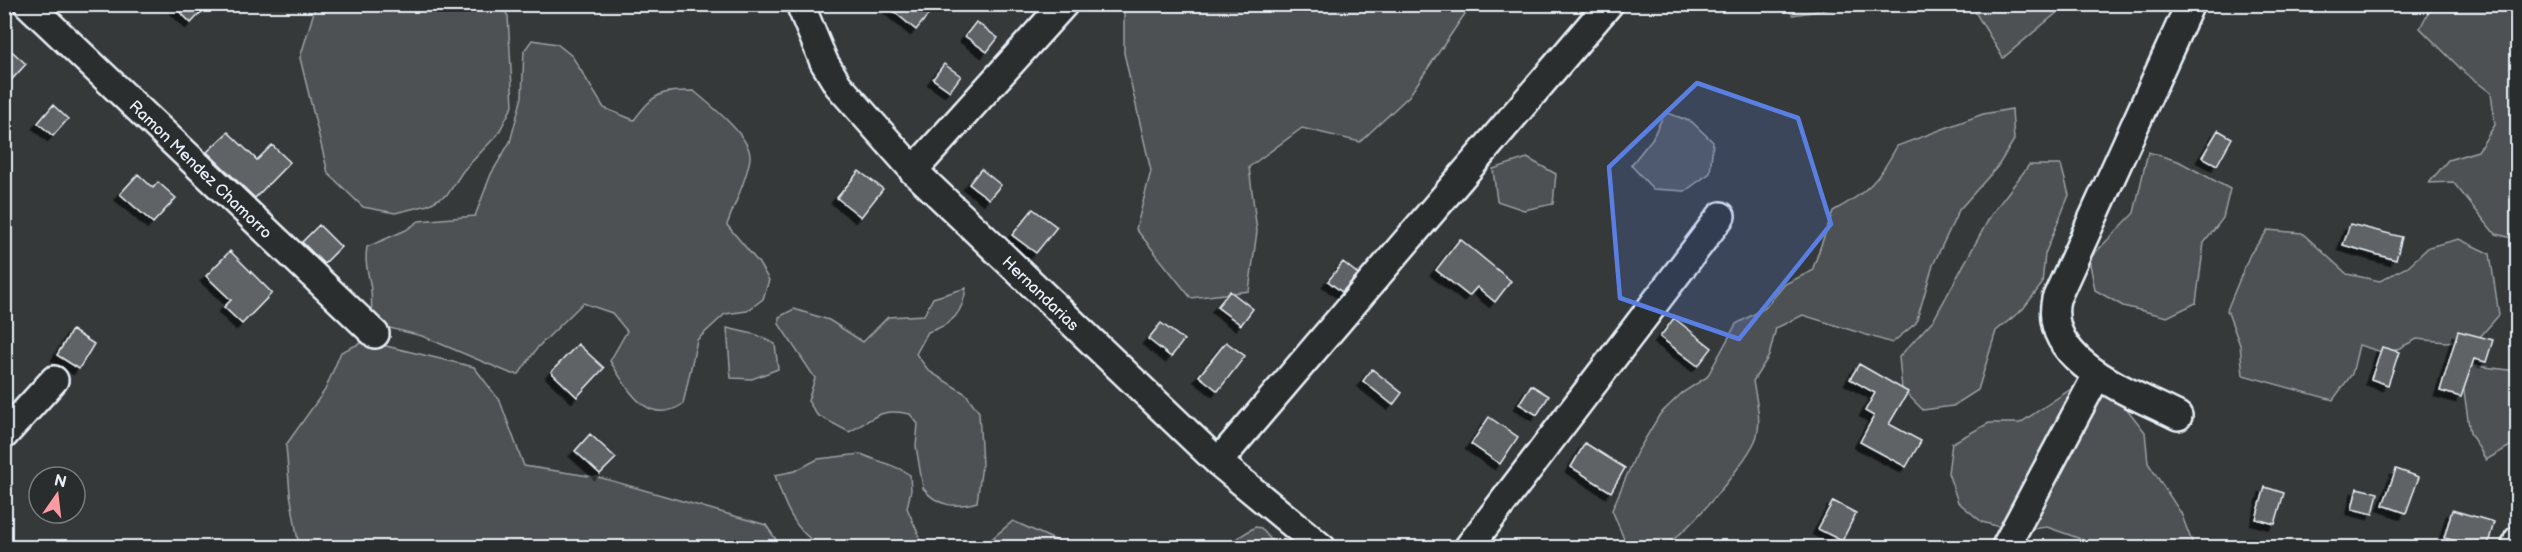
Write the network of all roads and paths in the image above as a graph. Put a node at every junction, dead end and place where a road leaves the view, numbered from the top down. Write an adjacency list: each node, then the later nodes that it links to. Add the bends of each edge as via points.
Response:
1 (28, 4): 8 (street, Ramon Mendez Chamorro)
2 (800, 4): 6 (street, Hernandarias, via 838,85)
3 (1064, 4): 6 (street)
4 (1610, 4): 13 (street)
5 (2190, 4): 9 (street, via 2056,298 2056,332 2063,345)
6 (913, 171): 13 (street, Hernandarias)
7 (1721, 216): 16 (street)
8 (375, 334)
9 (2097, 375): 11 (street); 17 (street)
10 (54, 380): 12 (street)
11 (2178, 416)
12 (4, 435)
13 (1218, 462): 15 (street, Hernandarias)
14 (2517, 540): 18 (street)
15 (1322, 548)
16 (1468, 548)
17 (2005, 548)
18 (2515, 548)

